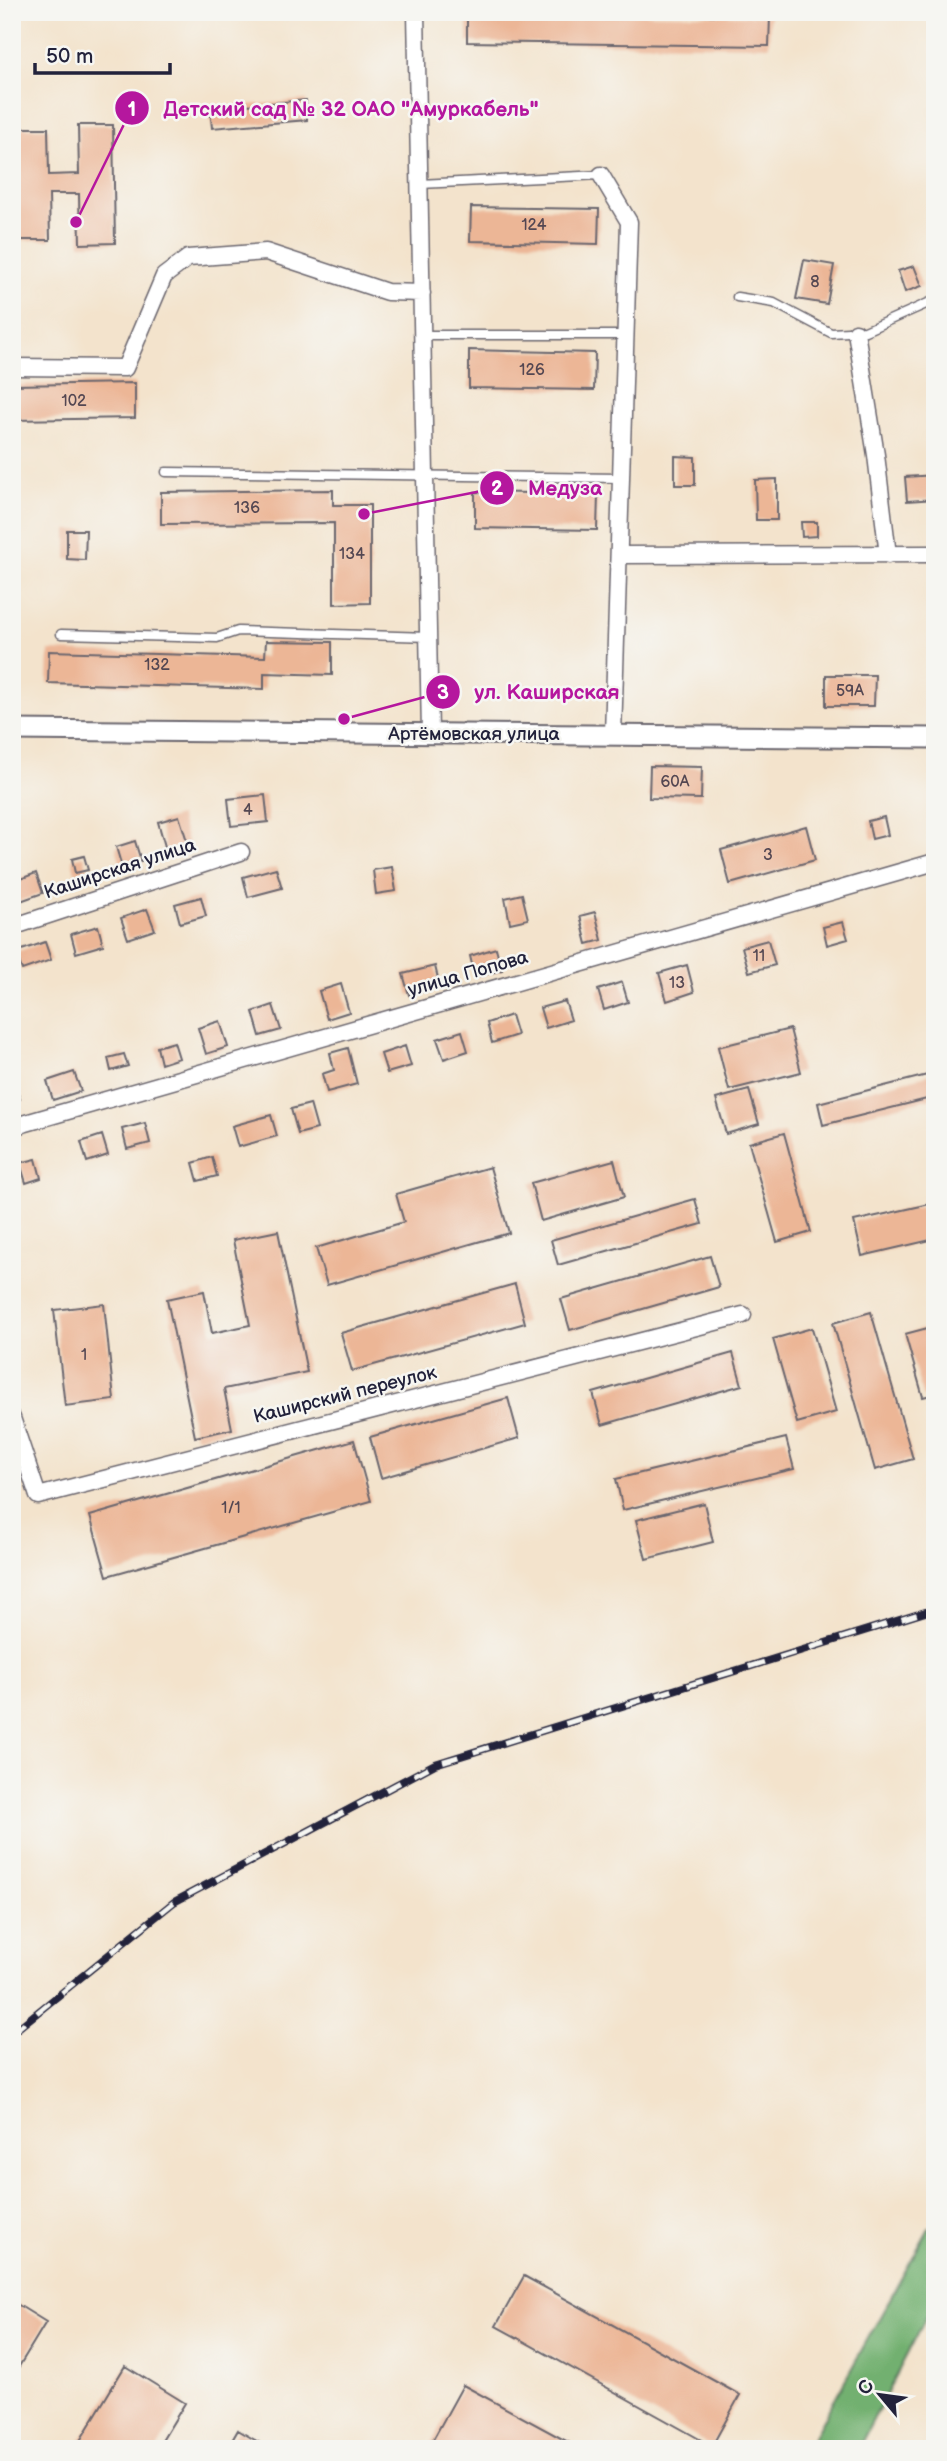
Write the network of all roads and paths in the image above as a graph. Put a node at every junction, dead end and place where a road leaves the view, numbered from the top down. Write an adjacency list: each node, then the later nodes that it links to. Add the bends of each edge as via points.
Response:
1 (416, 12): 3 (street)
2 (601, 175): 3 (lane); 9 (street, via 629,222)
3 (420, 184): 4 (street)
4 (422, 293): 8 (street); 10 (street, via 387,292 266,251 188,258 164,276 125,368)
5 (737, 297): 7 (lane, via 774,303 831,333)
6 (935, 300): 7 (lane)
7 (856, 332): 16 (street)
8 (423, 335): 9 (lane); 12 (street)
9 (625, 335): 13 (street)
10 (12, 367)
11 (166, 472): 12 (lane)
12 (425, 475): 13 (lane); 18 (street)
13 (621, 478): 15 (street)
14 (935, 554): 16 (street)
15 (619, 555): 16 (street); 21 (street)
16 (888, 555)
17 (61, 634): 18 (lane, via 217,638 238,631)
18 (429, 637): 20 (street)
19 (12, 730): 20 (street, Артёмовская улица)
20 (430, 733): 21 (street, Артёмовская улица)
21 (613, 735): 22 (street, Артёмовская улица)
22 (935, 738)
23 (241, 852): 25 (street, Каширская улица)
24 (935, 862): 26 (street, улица Попова)
25 (12, 927)
26 (12, 1127)
27 (743, 1315): 28 (street, Каширский переулок, via 38,1496)
28 (12, 1418)

